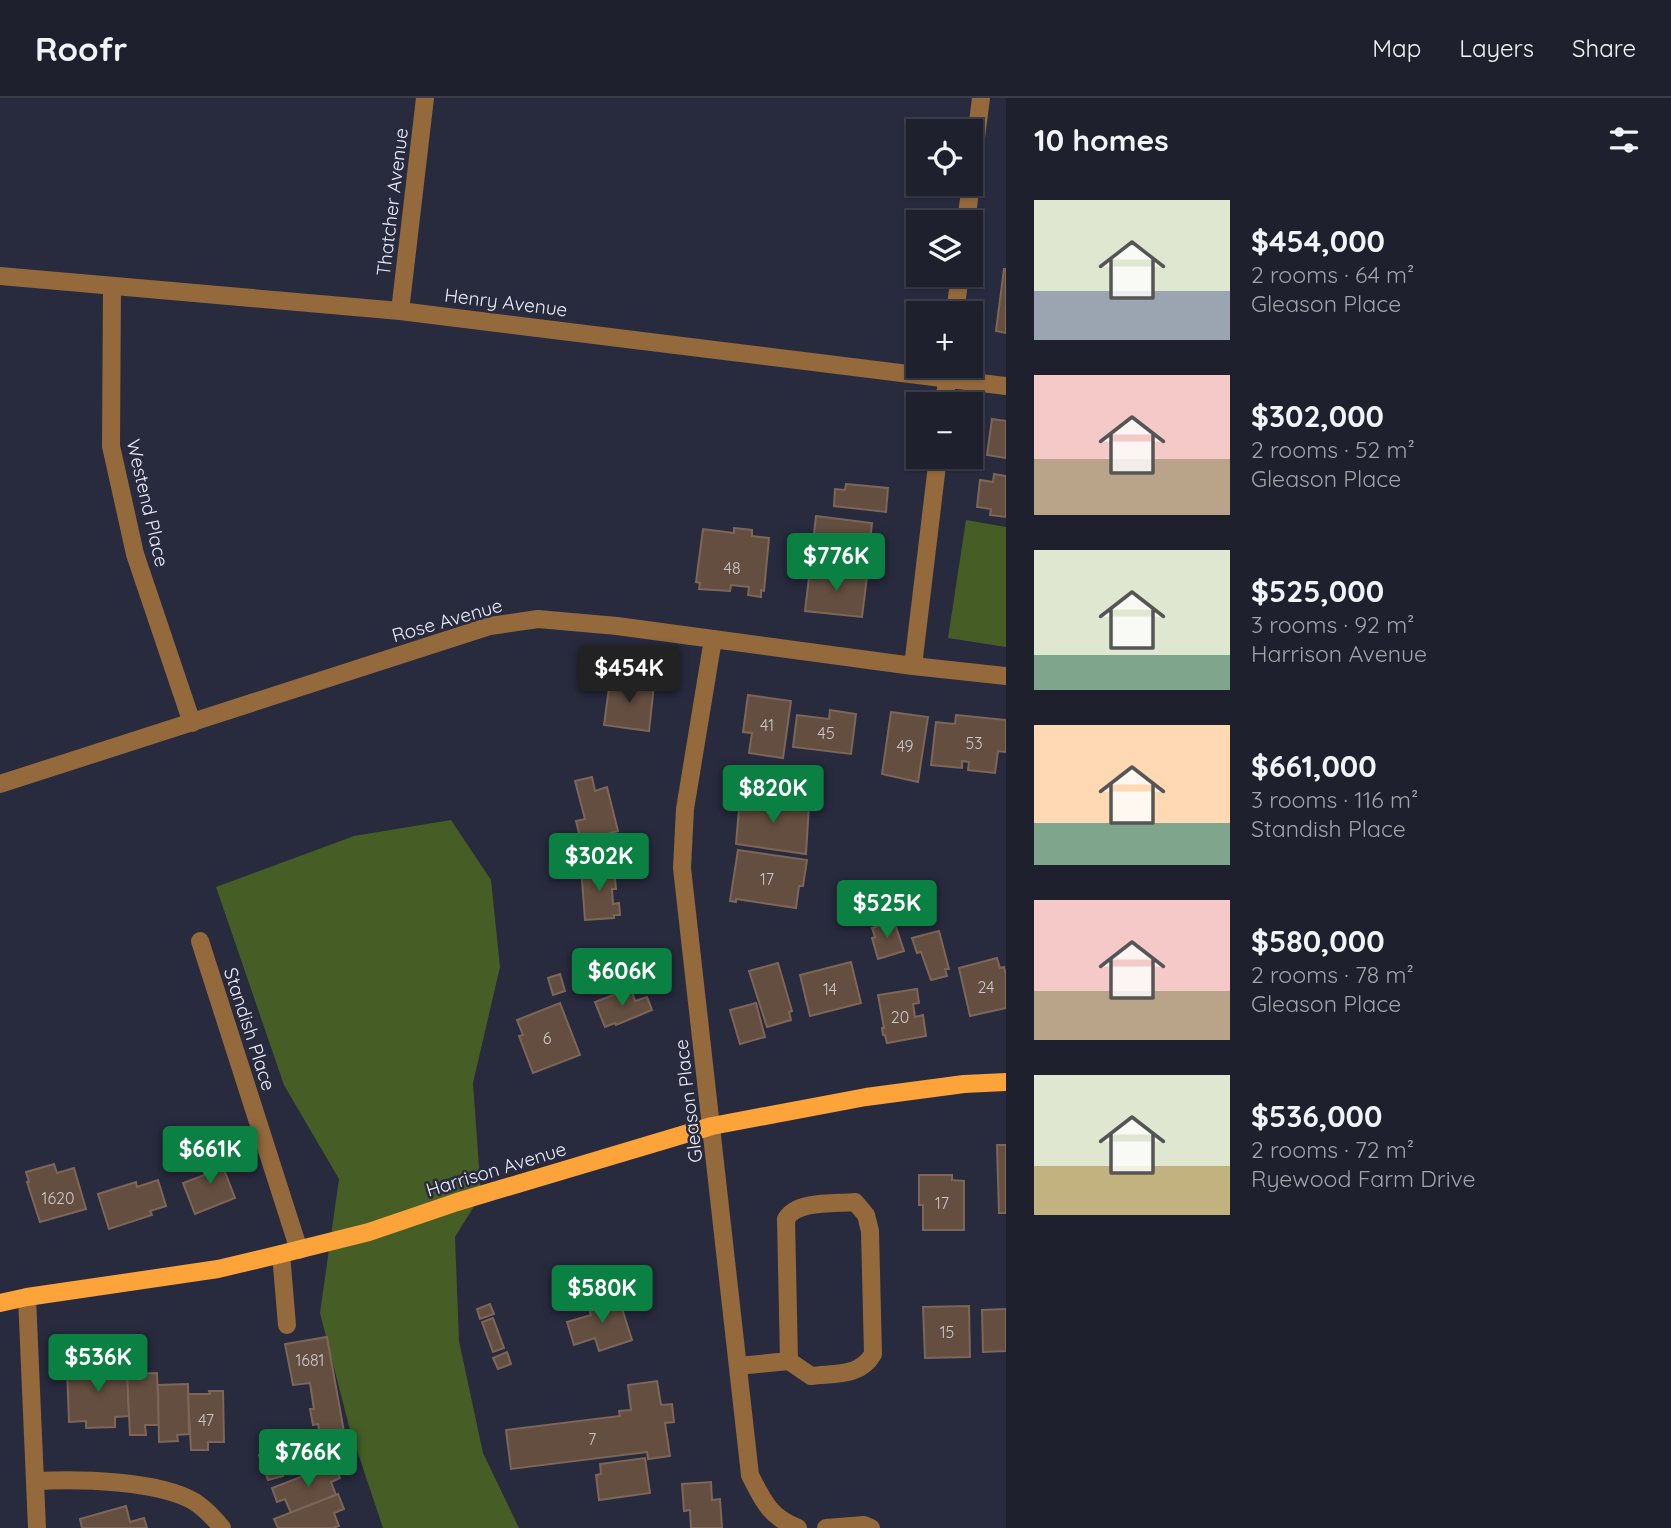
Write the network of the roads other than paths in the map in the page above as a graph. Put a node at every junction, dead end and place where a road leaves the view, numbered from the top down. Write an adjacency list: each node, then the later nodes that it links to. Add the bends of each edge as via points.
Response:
1 (425, 98): 6 (street, Thatcher Avenue)
2 (981, 98): 3 (street)
3 (978, 119)
4 (0, 276): 5 (street, Henry Avenue)
5 (112, 286): 6 (street, Henry Avenue); 14 (street, Westend Place, via 110,446 135,554)
6 (400, 311): 7 (street, Henry Avenue)
7 (906, 368)
8 (970, 378): 9 (street, Henry Avenue)
9 (1006, 386)
10 (937, 469): 12 (street)
11 (713, 639): 12 (street, Rose Avenue); 14 (street, Rose Avenue, via 538,619 490,626); 18 (street, Gleason Place, via 685,809 682,868)
12 (913, 666): 13 (street, Rose Avenue)
13 (1006, 676)
14 (192, 723): 15 (street, Rose Avenue)
15 (0, 784)
16 (200, 941): 19 (street, Standish Place)
17 (1006, 1082): 18 (main road, Harrison Avenue, via 866,1097)
18 (712, 1126): 19 (main road, Harrison Avenue); 24 (street, Gleason Place)
19 (290, 1252): 20 (main road, Harrison Avenue, via 218,1269); 22 (street, Standish Place)
20 (27, 1297): 21 (main road, Harrison Avenue); 25 (street)
21 (0, 1303)
22 (287, 1325)
23 (789, 1361): 23 (street, via 811,1376 857,1370 873,1354 870,1231 866,1215 855,1202 799,1207 786,1219); 24 (street)
24 (738, 1366): 28 (street, Gleason Place, via 750,1475 764,1503 782,1521)
25 (36, 1481): 26 (street); 27 (street, via 96,1479 168,1492 196,1502)
26 (37, 1528)
27 (222, 1528)
28 (798, 1528)
29 (826, 1528): 30 (street)
30 (870, 1528)

